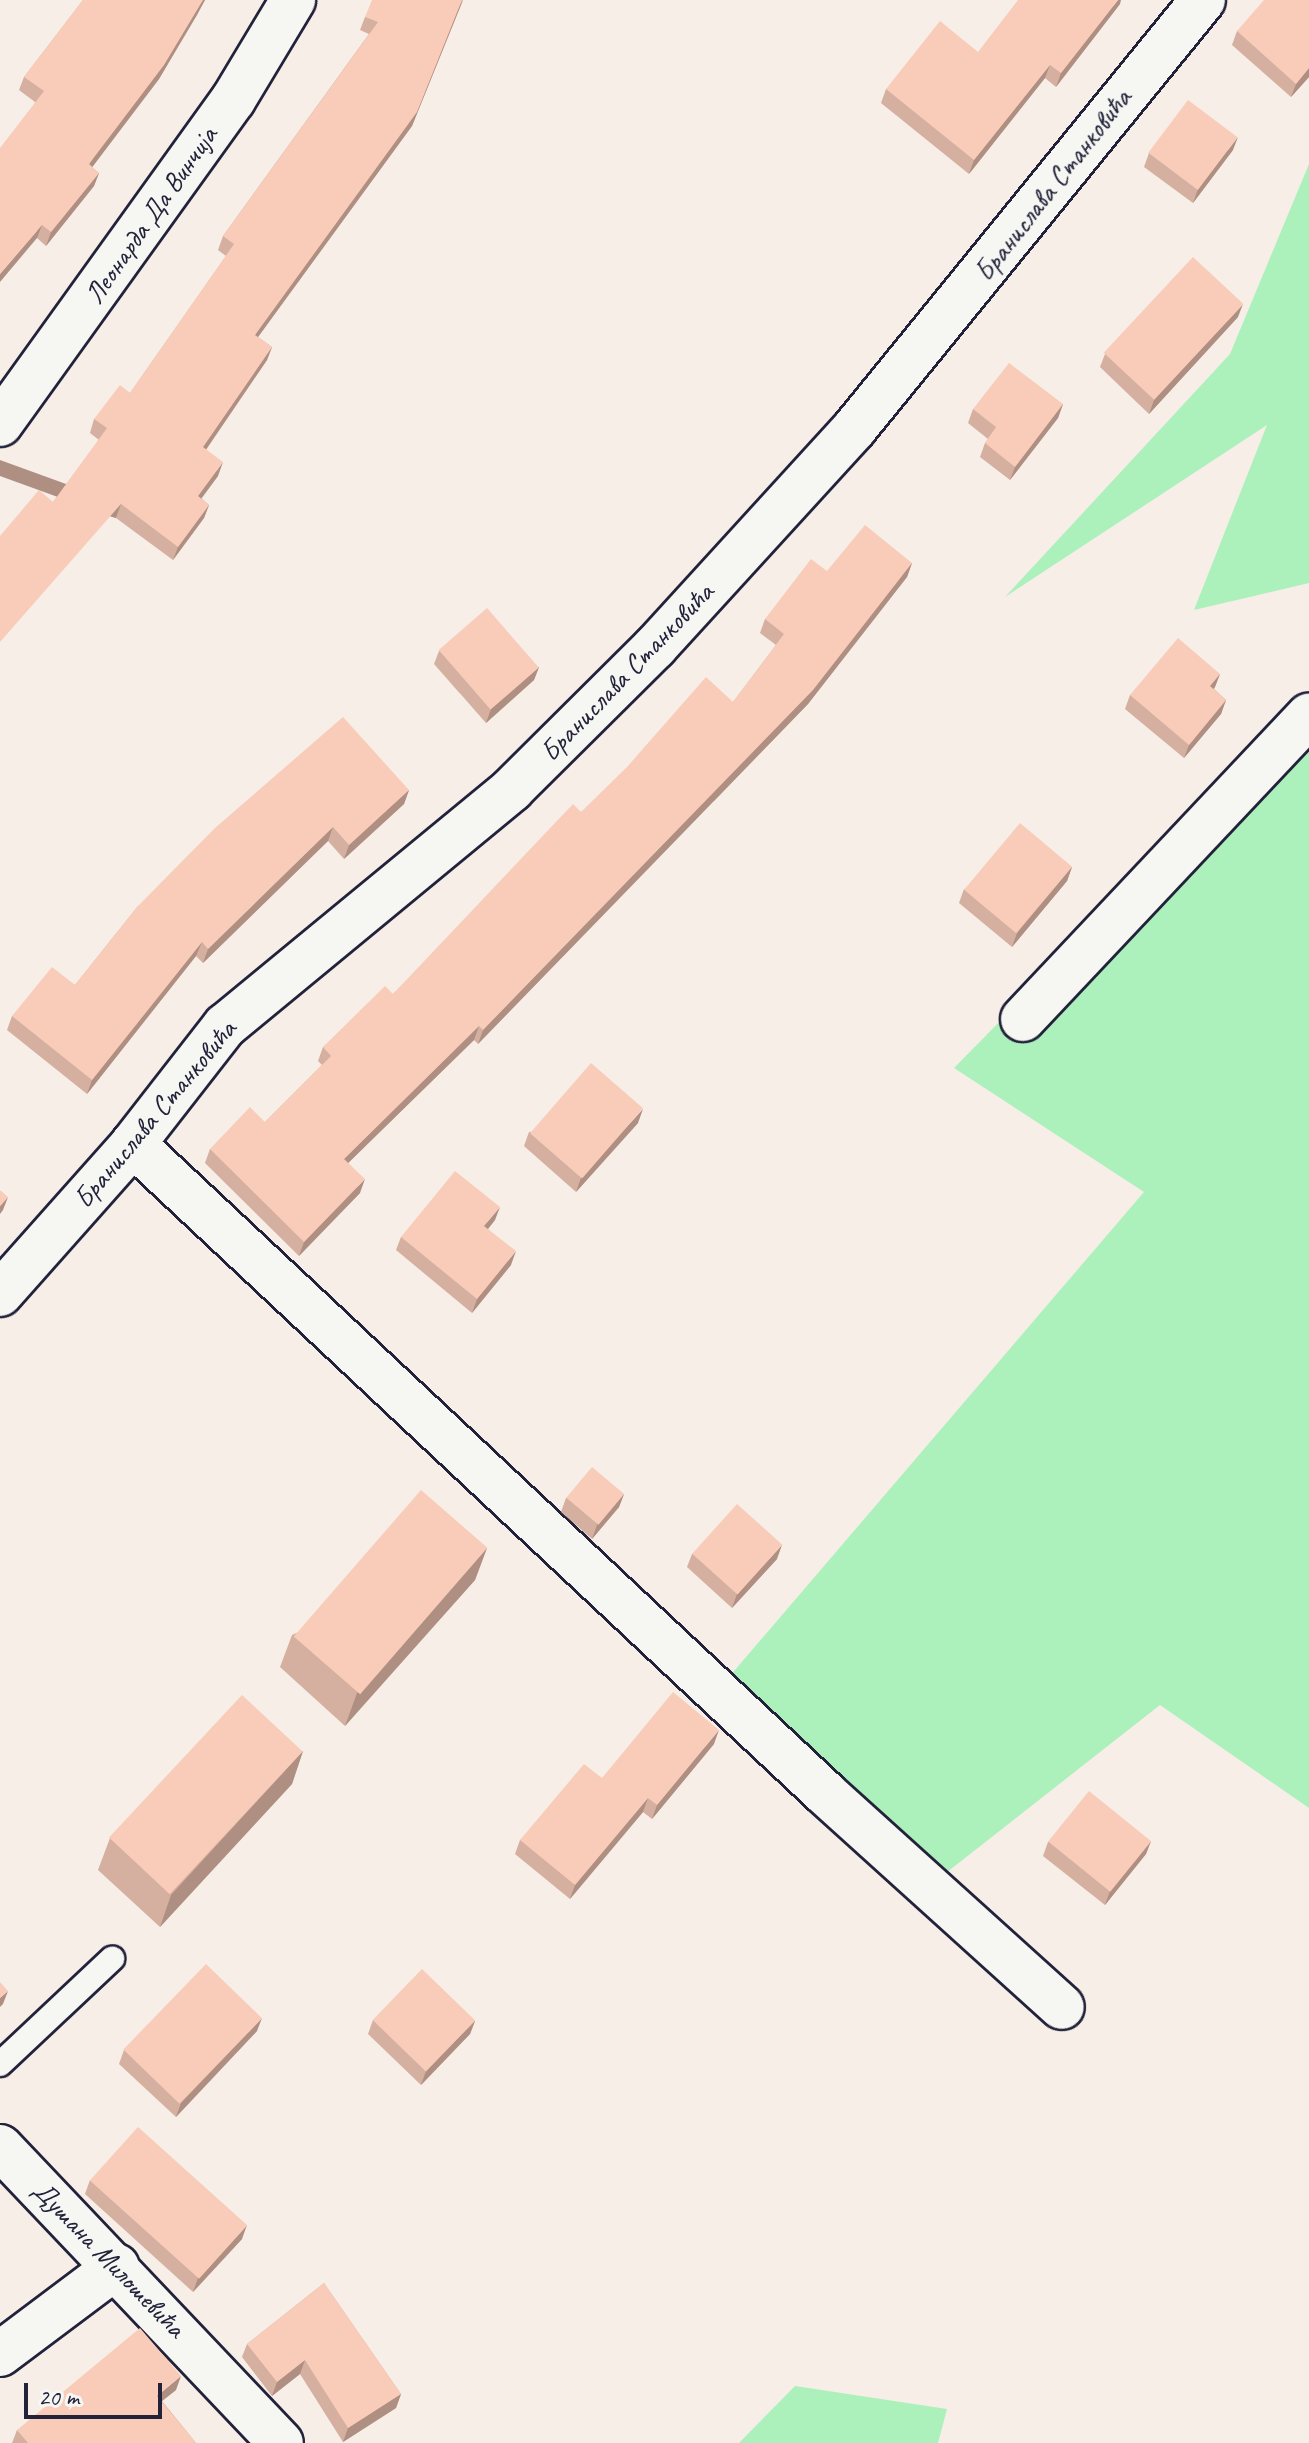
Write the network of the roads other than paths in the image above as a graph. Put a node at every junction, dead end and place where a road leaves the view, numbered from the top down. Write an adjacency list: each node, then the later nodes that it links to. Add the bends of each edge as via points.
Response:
1 (293, 0): 3 (street, Леонарда Да Винчија, via 233,100)
2 (1203, 0): 6 (street, Бранислава Станковића, via 854,429 655,647 512,789 225,1026)
3 (0, 424)
4 (1309, 715): 5 (street)
5 (1023, 1019)
6 (133, 1144): 7 (street, Бранислава Станковића); 9 (street)
7 (0, 1294)
8 (112, 1959): 10 (lane)
9 (1062, 2007)
10 (0, 2064)
11 (0, 2147): 12 (street, Душана Милошевића)
12 (117, 2266): 13 (street); 14 (street, Душана Милошевића)
13 (0, 2354)
14 (281, 2443)

